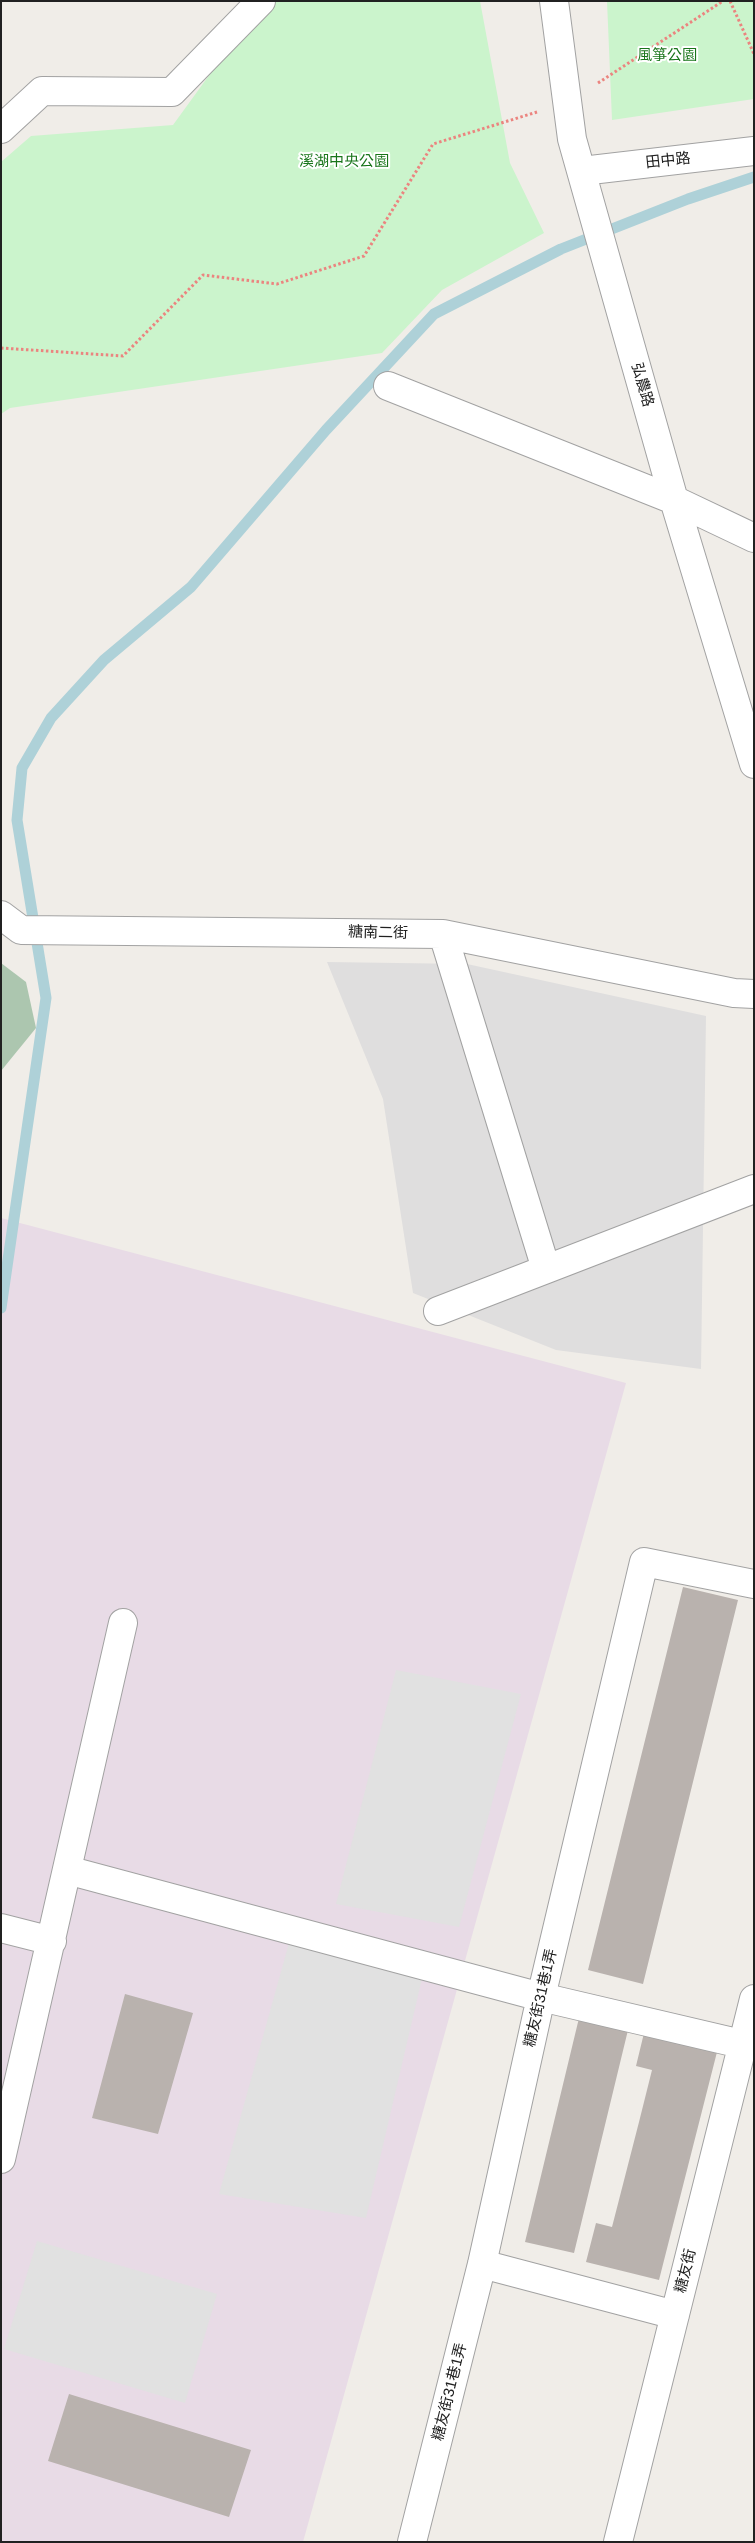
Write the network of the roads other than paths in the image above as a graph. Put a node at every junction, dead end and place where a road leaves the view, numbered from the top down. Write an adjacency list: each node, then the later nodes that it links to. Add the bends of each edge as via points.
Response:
1 (261, 1): 3 (street, via 172,92 42,91)
2 (554, 1): 5 (street, 弘農路, via 572,140)
3 (1, 129)
4 (754, 151): 5 (street, 田中路)
5 (582, 170): 7 (street, 弘農路)
6 (388, 386): 7 (street)
7 (674, 500): 8 (street); 9 (street, 弘農路)
8 (754, 538)
9 (754, 764)
10 (1, 915): 11 (street, 糖南二街, via 21,930)
11 (443, 934): 12 (street, 糖南二街, via 734,993); 14 (street)
12 (754, 994)
13 (754, 1189): 14 (street)
14 (546, 1269): 15 (street)
15 (438, 1311)
16 (754, 1584): 21 (street, 糖友街31巷1弄, via 644,1562)
17 (123, 1623): 18 (street)
18 (67, 1870): 20 (street); 21 (street)
19 (1, 1928): 20 (street)
20 (52, 1941): 24 (street)
21 (541, 1997): 23 (street); 25 (street, 糖友街31巷1弄)
22 (754, 1999): 23 (street, 糖友街)
23 (748, 2046): 26 (street, 糖友街)
24 (1, 2159)
25 (482, 2264): 26 (street); 27 (street, 糖友街31巷1弄)
26 (675, 2315): 28 (street, 糖友街)
27 (412, 2542)
28 (618, 2542)

